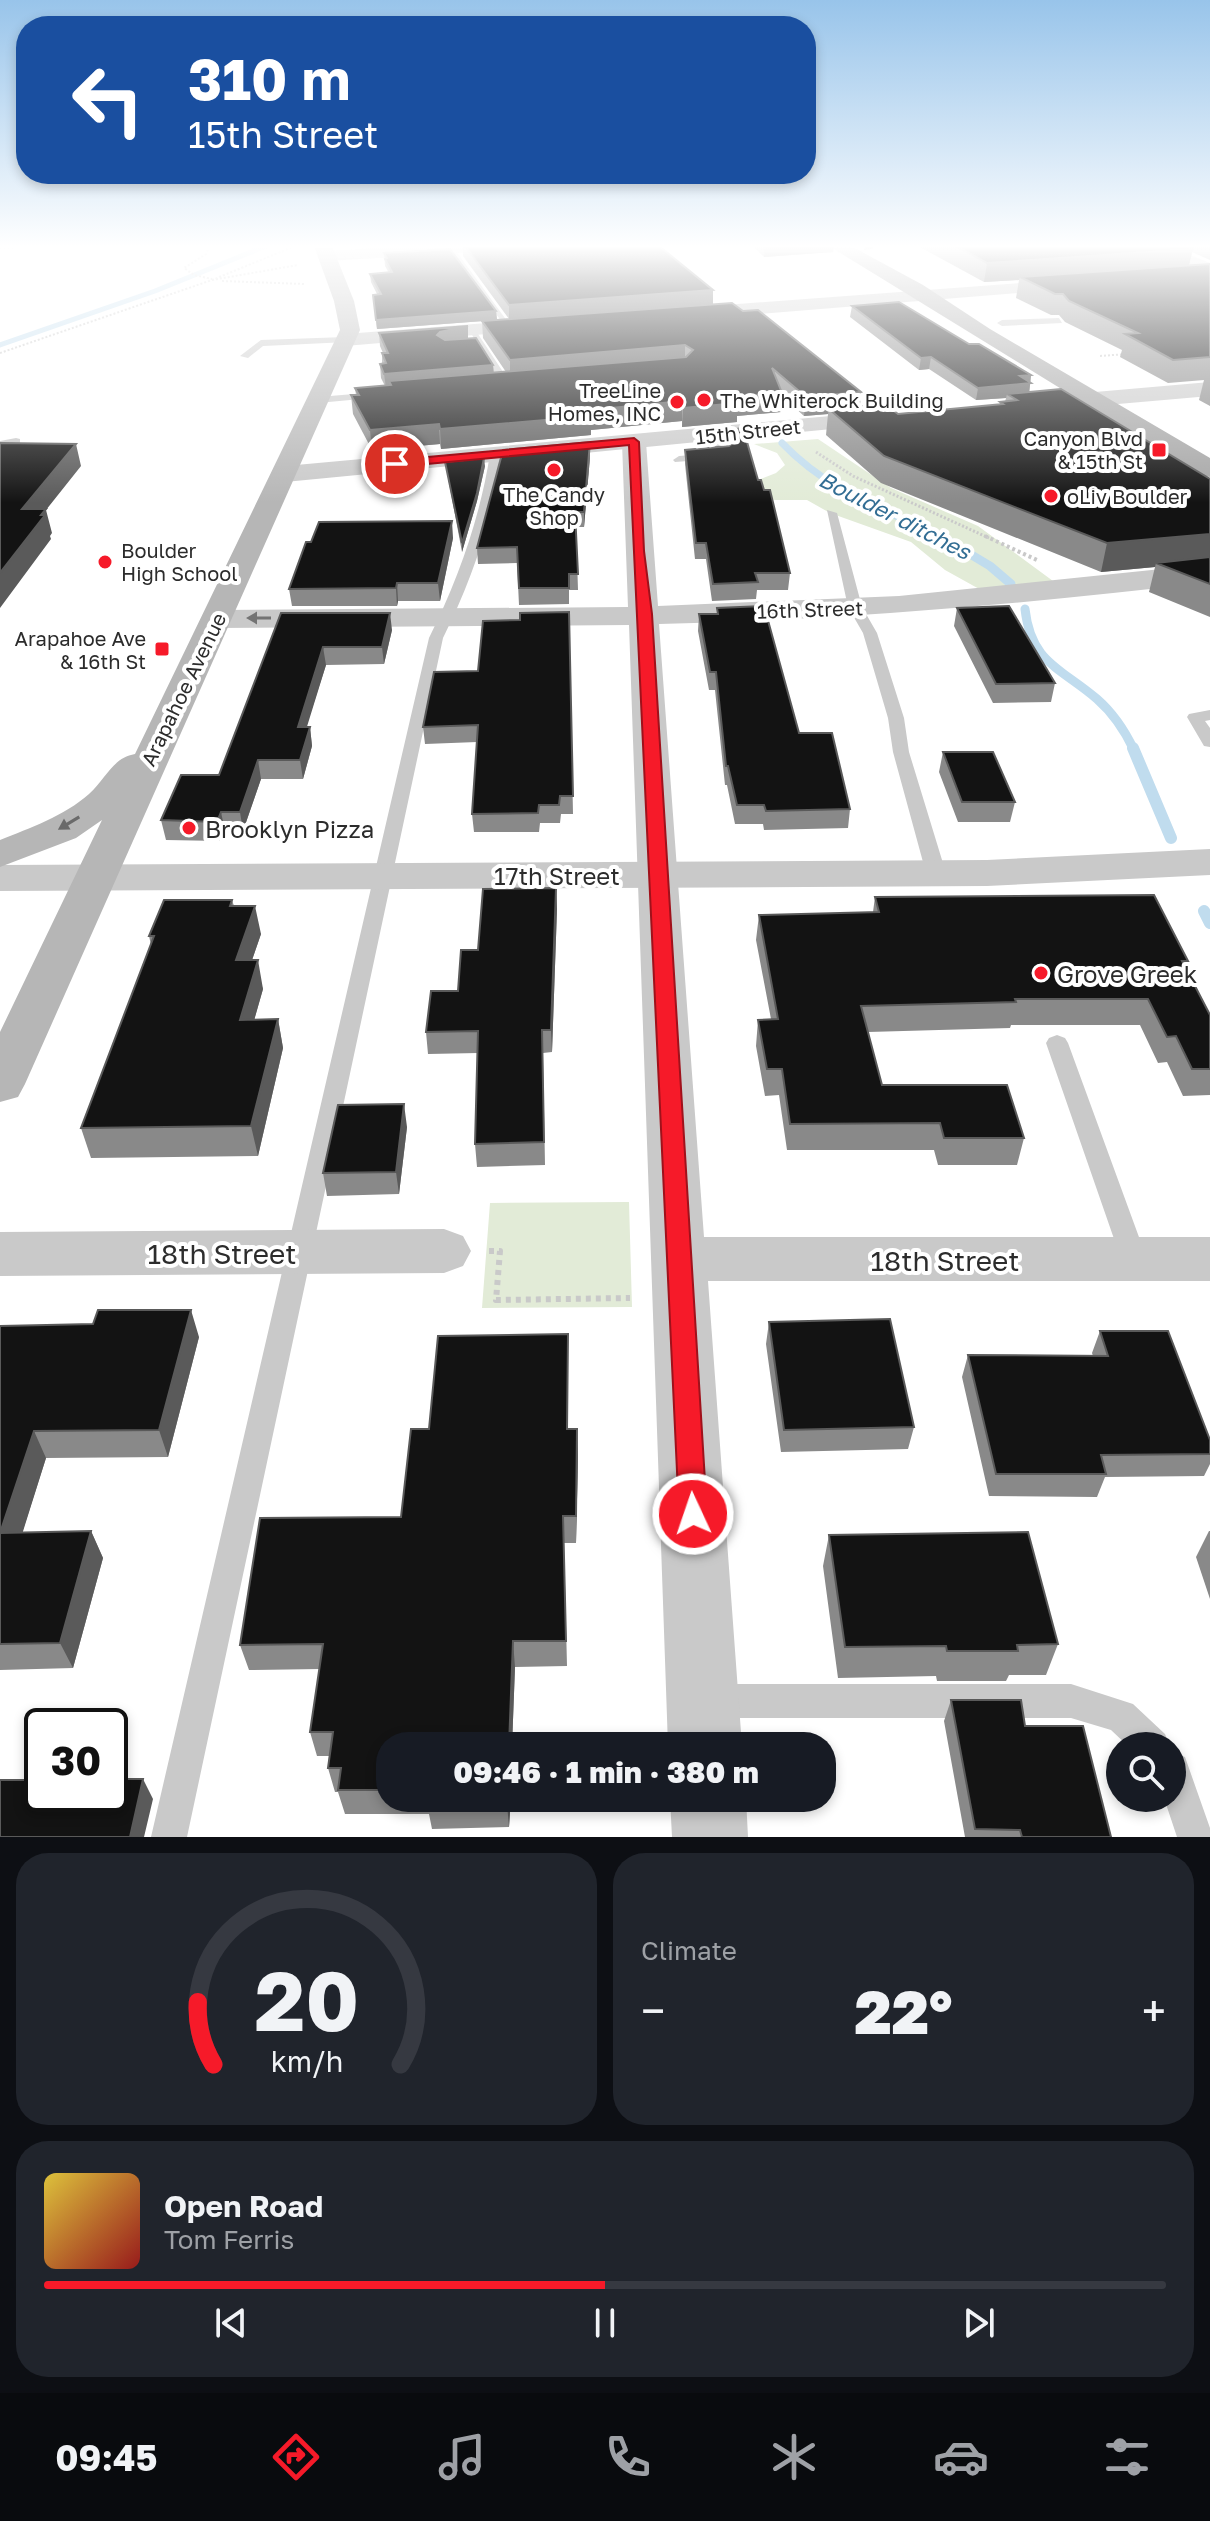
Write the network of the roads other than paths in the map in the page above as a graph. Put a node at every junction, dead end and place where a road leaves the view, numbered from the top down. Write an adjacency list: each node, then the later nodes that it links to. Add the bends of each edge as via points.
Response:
1 (349, 332): 5 (main road, Arapahoe Avenue)
2 (497, 332): 6 (street)
3 (981, 332): 12 (main road)
4 (1017, 332): 11 (main road)
5 (345, 340): 6 (street); 7 (lane, via 261,343); 13 (main road, Arapahoe Avenue)
6 (474, 340): 8 (lane, via 500,385)
7 (245, 356)
8 (521, 383)
9 (1210, 389): 11 (street)
10 (396, 394): 13 (lane)
11 (1127, 396): 12 (street); 20 (main road)
12 (1094, 399): 14 (street); 23 (main road)
13 (318, 400): 24 (main road, Arapahoe Avenue)
14 (1023, 405)
15 (910, 416): 16 (street, 15th Street)
16 (712, 435): 18 (street, 15th Street); 22 (lane, via 724,456)
17 (16, 441): 19 (lane)
18 (634, 442): 21 (street, 15th Street); 28 (street)
19 (0, 444)
20 (1210, 444)
21 (496, 454): 24 (street, 15th Street); 29 (lane, via 489,502)
22 (679, 460)
23 (1210, 469)
24 (285, 474): 30 (main road, Arapahoe Avenue)
25 (831, 513): 27 (lane)
26 (1210, 573): 27 (street, 16th Street)
27 (855, 607): 28 (street, 16th Street); 36 (lane, via 870,633 896,718)
28 (645, 614): 29 (street, 16th Street); 37 (street)
29 (448, 617): 30 (street, 16th Street, one-way to 30); 38 (lane, via 436,638)
30 (217, 619): 32 (main road, Arapahoe Avenue)
31 (1210, 715): 33 (lane, via 1195,717)
32 (163, 730): 34 (main road, one-way to 34, via 103,802 62,829); 40 (main road, Arapahoe Avenue)
33 (1210, 742)
34 (0, 855)
35 (1210, 862): 36 (street, 17th Street)
36 (936, 873): 37 (street, 17th Street)
37 (659, 874): 38 (street, 17th Street); 48 (street)
38 (381, 876): 40 (street, 17th Street); 44 (lane)
39 (0, 878): 40 (street, 17th Street)
40 (94, 878): 42 (main road, Arapahoe Avenue)
41 (1057, 1043): 46 (lane)
42 (0, 1084)
43 (444, 1251): 44 (street, 18th Street)
44 (299, 1252): 45 (street, 18th Street); 53 (lane)
45 (0, 1254)
46 (1134, 1259): 47 (street, 18th Street); 48 (street, 18th Street)
47 (1210, 1259)
48 (681, 1278): 49 (street)
49 (704, 1723): 50 (lane, via 1071,1701 1121,1716)
50 (1138, 1732)
51 (1186, 1811): 55 (lane)
52 (709, 1812): 54 (street)
53 (169, 1837)
54 (710, 1837)
55 (1195, 1837)

